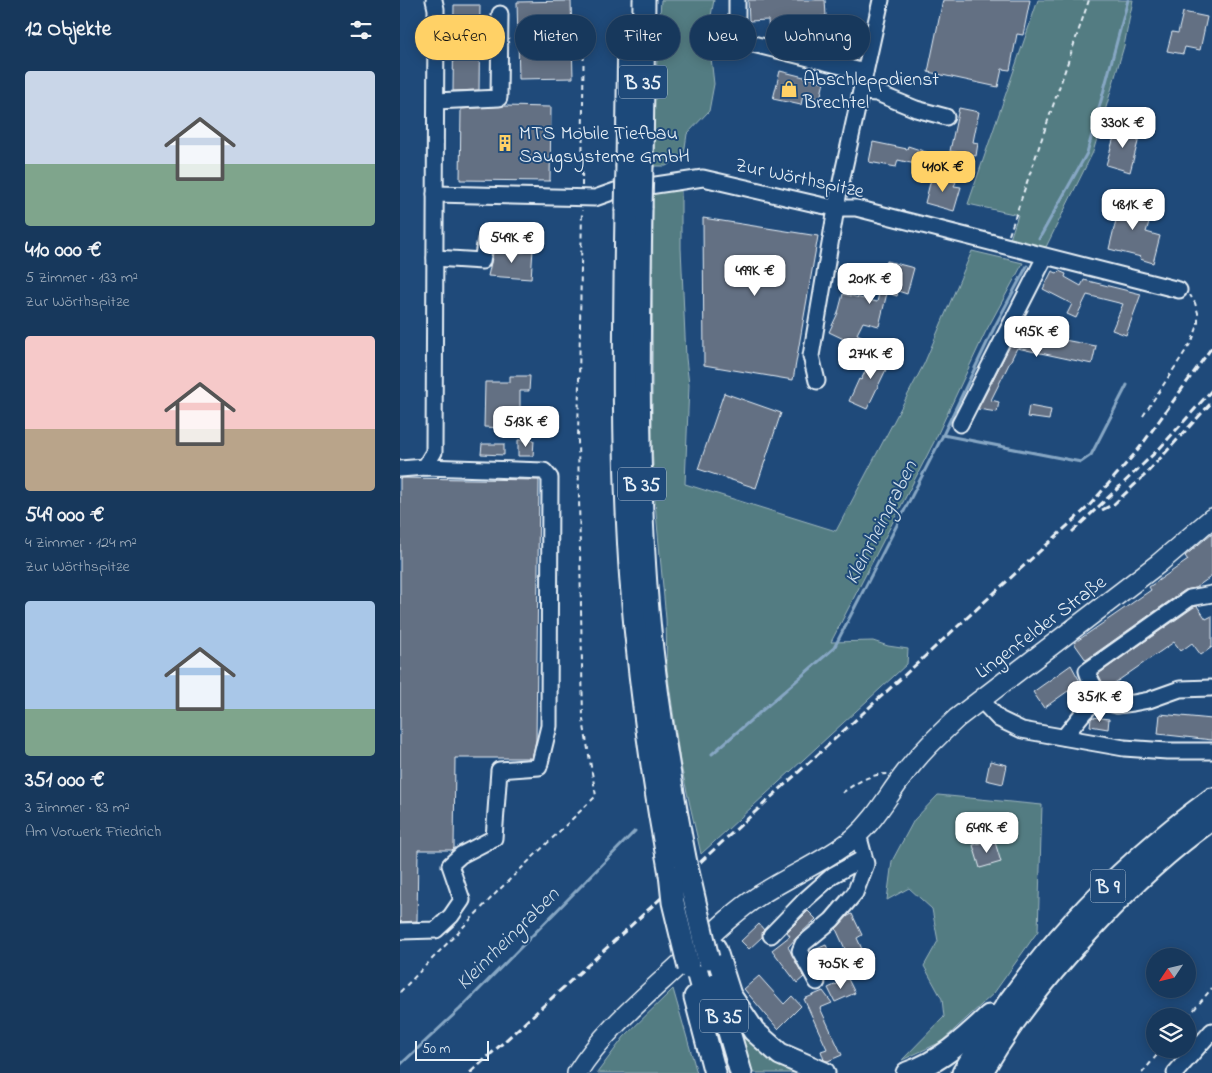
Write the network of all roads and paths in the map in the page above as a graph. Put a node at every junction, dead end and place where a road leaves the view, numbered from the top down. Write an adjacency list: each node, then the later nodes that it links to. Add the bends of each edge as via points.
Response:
1 (434, 0): 11 (street)
2 (630, 0): 13 (highway, B 35)
3 (644, 0): 13 (highway, B 35)
4 (737, 0): 9 (street, via 737,40)
5 (880, 0): 9 (street)
6 (1089, 0): 18 (path)
7 (500, 14): 11 (street, via 499,98)
8 (584, 60): 15 (path)
9 (865, 72): 10 (street)
10 (861, 92): 12 (street, via 877,94); 16 (street)
11 (436, 101): 14 (street)
12 (946, 117)
13 (634, 165): 40 (highway, B 35, bridge, via 625,442 631,572 640,675 657,804)
14 (435, 194): 15 (street, Zur Wörthspitze); 20 (street)
15 (582, 198): 16 (street, Zur Wörthspitze, via 703,178); 47 (path, via 578,440 583,720 596,796)
16 (836, 208): 18 (street, Zur Wörthspitze, via 856,208); 22 (street, via 811,356)
17 (523, 243): 20 (street, via 486,239 482,261)
18 (1005, 246): 19 (street, Zur Wörthspitze)
19 (1046, 256): 21 (street, Zur Wörthspitze); 24 (street)
20 (435, 258): 25 (street, via 434,452)
21 (1179, 290): 23 (path, via 1187,292 1195,303 1198,325 1192,341)
22 (817, 381)
23 (1143, 416)
24 (960, 424)
25 (425, 467): 26 (street); 41 (street, via 544,471 550,478 549,726 539,767 499,770 494,838 461,855 450,865 462,900 451,916 436,930)
26 (400, 469)
27 (1212, 518): 30 (main road, Lingenfelder Straße, via 1151,570)
28 (1212, 594): 31 (street, via 1190,598 1087,671 1099,698)
29 (1211, 688): 31 (street, via 1180,689 1149,700 1117,705)
30 (981, 700): 32 (street, via 999,719 1011,725); 34 (main road, Lingenfelder Straße, via 935,739)
31 (1096, 700): 32 (street)
32 (1064, 738): 33 (street, via 1124,748)
33 (1212, 751)
34 (902, 777): 35 (path, via 875,775); 38 (main road, Lingenfelder Straße, via 879,812)
35 (842, 794)
36 (1212, 799): 45 (highway, B 9, via 1150,848 1100,894)
37 (1212, 819): 50 (highway, B 9, via 1160,860 1109,908 1059,962)
38 (858, 834): 39 (street); 52 (main road, Lingenfelder Straße, via 732,916 623,1017 591,1052)
39 (864, 858): 42 (street, via 833,875); 44 (street, via 866,864 855,893 832,920 803,944 800,951)
40 (678, 868): 43 (highway, bridge, via 679,899); 43 (highway, B 35, bridge, via 693,897)
41 (400, 930)
42 (771, 935)
43 (702, 959): 53 (highway); 54 (highway, via 714,1036); 55 (highway, B 35); 56 (highway, via 754,1031 780,1054)
44 (817, 982)
45 (1019, 986): 57 (highway, via 949,1053); 58 (highway, B 9)
46 (1212, 988): 48 (path)
47 (400, 992)
48 (1195, 1008)
49 (1212, 1031): 62 (street)
50 (996, 1047): 59 (highway, B 9); 60 (highway)
51 (1154, 1058): 61 (path)
52 (577, 1073)
53 (715, 1073)
54 (727, 1073)
55 (741, 1073)
56 (824, 1073)
57 (907, 1073)
58 (963, 1073)
59 (981, 1073)
60 (991, 1073)
61 (1142, 1073)
62 (1175, 1073)

